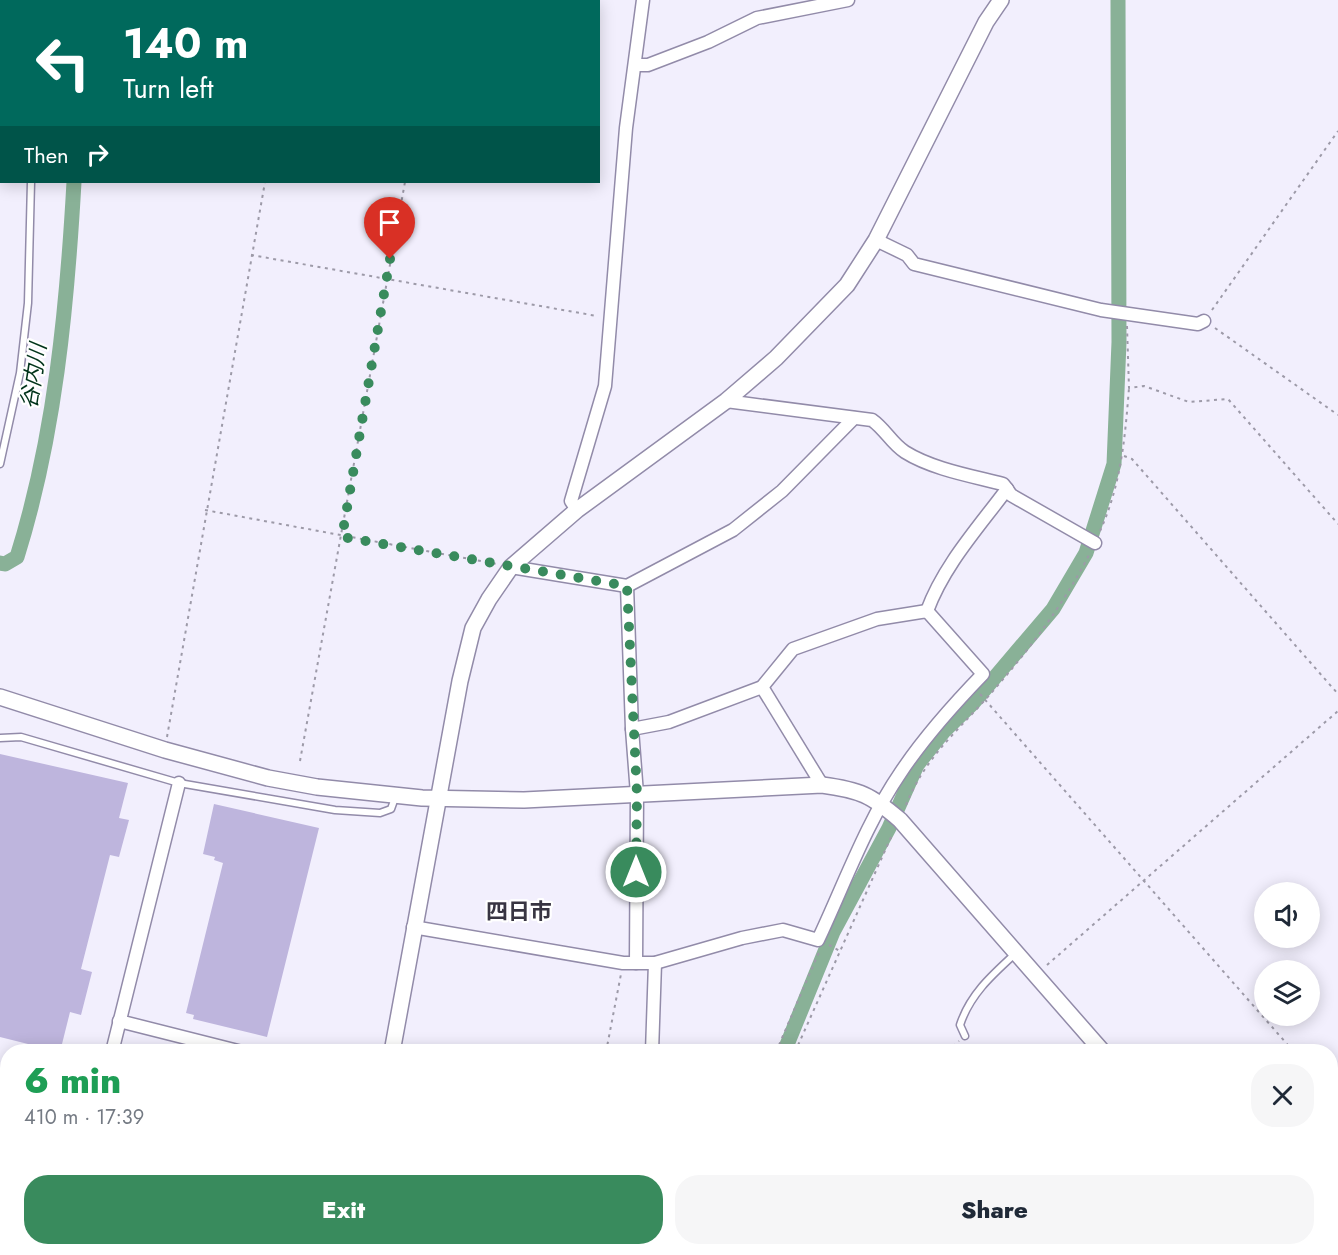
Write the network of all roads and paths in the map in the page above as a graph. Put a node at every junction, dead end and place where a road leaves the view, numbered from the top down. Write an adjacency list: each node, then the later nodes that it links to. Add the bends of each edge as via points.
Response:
1 (643, 0): 4 (street)
2 (848, 0): 4 (street, via 757,18 688,50 648,65)
3 (1001, 0): 9 (street)
4 (636, 64): 13 (street, via 626,128)
5 (1338, 131): 14 (path)
6 (31, 183): 20 (lane, via 28,303 20,373)
7 (265, 183): 10 (path)
8 (405, 183): 11 (path)
9 (876, 240): 12 (street, via 908,255 914,264); 16 (street, via 847,285 818,317)
10 (251, 255): 11 (path); 22 (path)
11 (387, 279): 13 (path); 25 (path)
12 (1121, 313): 14 (street, via 1198,324); 15 (path)
13 (611, 318): 23 (street, via 605,386 571,501)
14 (1204, 321): 17 (path)
15 (1129, 388): 19 (path); 24 (path, via 1144,386 1189,402 1228,399)
16 (726, 400): 18 (street); 23 (street)
17 (1338, 415)
18 (854, 418): 21 (street, via 879,424 904,452 954,472 1003,484); 28 (street, via 782,491 733,530)
19 (1124, 456): 26 (path, via 1110,510); 32 (path, via 1132,459)
20 (0, 464)
21 (1007, 489): 26 (street, via 1011,495); 29 (street, via 951,565)
22 (205, 510): 25 (path); 38 (path)
23 (577, 510): 27 (street)
24 (1338, 524)
25 (342, 537): 27 (path); 39 (path)
26 (1095, 543): 34 (path, via 1070,591 1043,630)
27 (511, 567): 28 (street); 44 (street, via 473,628)
28 (627, 586): 36 (street)
29 (927, 611): 30 (street, via 983,674); 31 (street, via 877,619 793,649)
30 (972, 685): 34 (path); 45 (street, via 944,714 900,773)
31 (762, 687): 36 (street, via 669,722); 41 (street)
32 (1338, 694)
33 (0, 697): 38 (street)
34 (985, 699): 45 (path, via 941,746); 46 (path)
35 (1338, 711): 46 (path)
36 (632, 729): 42 (street)
37 (0, 738): 40 (lane, via 21,737)
38 (165, 750): 43 (street, via 268,778)
39 (300, 761)
40 (179, 783): 43 (lane, via 335,810 380,813 391,809); 54 (street)
41 (822, 785): 42 (street); 45 (street, via 858,790)
42 (637, 794): 44 (street, via 524,801); 51 (street)
43 (396, 795): 44 (street)
44 (436, 800): 47 (street)
45 (892, 813): 48 (street); 49 (street); 62 (path)
46 (1145, 880): 53 (path); 65 (path)
47 (413, 927): 50 (street); 58 (street)
48 (818, 940): 52 (street, via 783,930); 61 (path, via 820,948 814,965)
49 (1016, 952): 53 (street); 55 (lane, via 974,996 960,1024)
50 (623, 963): 51 (street); 59 (path)
51 (636, 963): 52 (street)
52 (655, 963): 60 (street)
53 (1036, 974): 64 (street)
54 (119, 1021): 56 (street); 57 (street)
55 (965, 1036): 63 (path)
56 (114, 1044)
57 (210, 1044)
58 (393, 1044)
59 (608, 1044)
60 (652, 1044)
61 (779, 1044)
62 (798, 1044)
63 (956, 1044)
64 (1096, 1044)
65 (1286, 1044)

